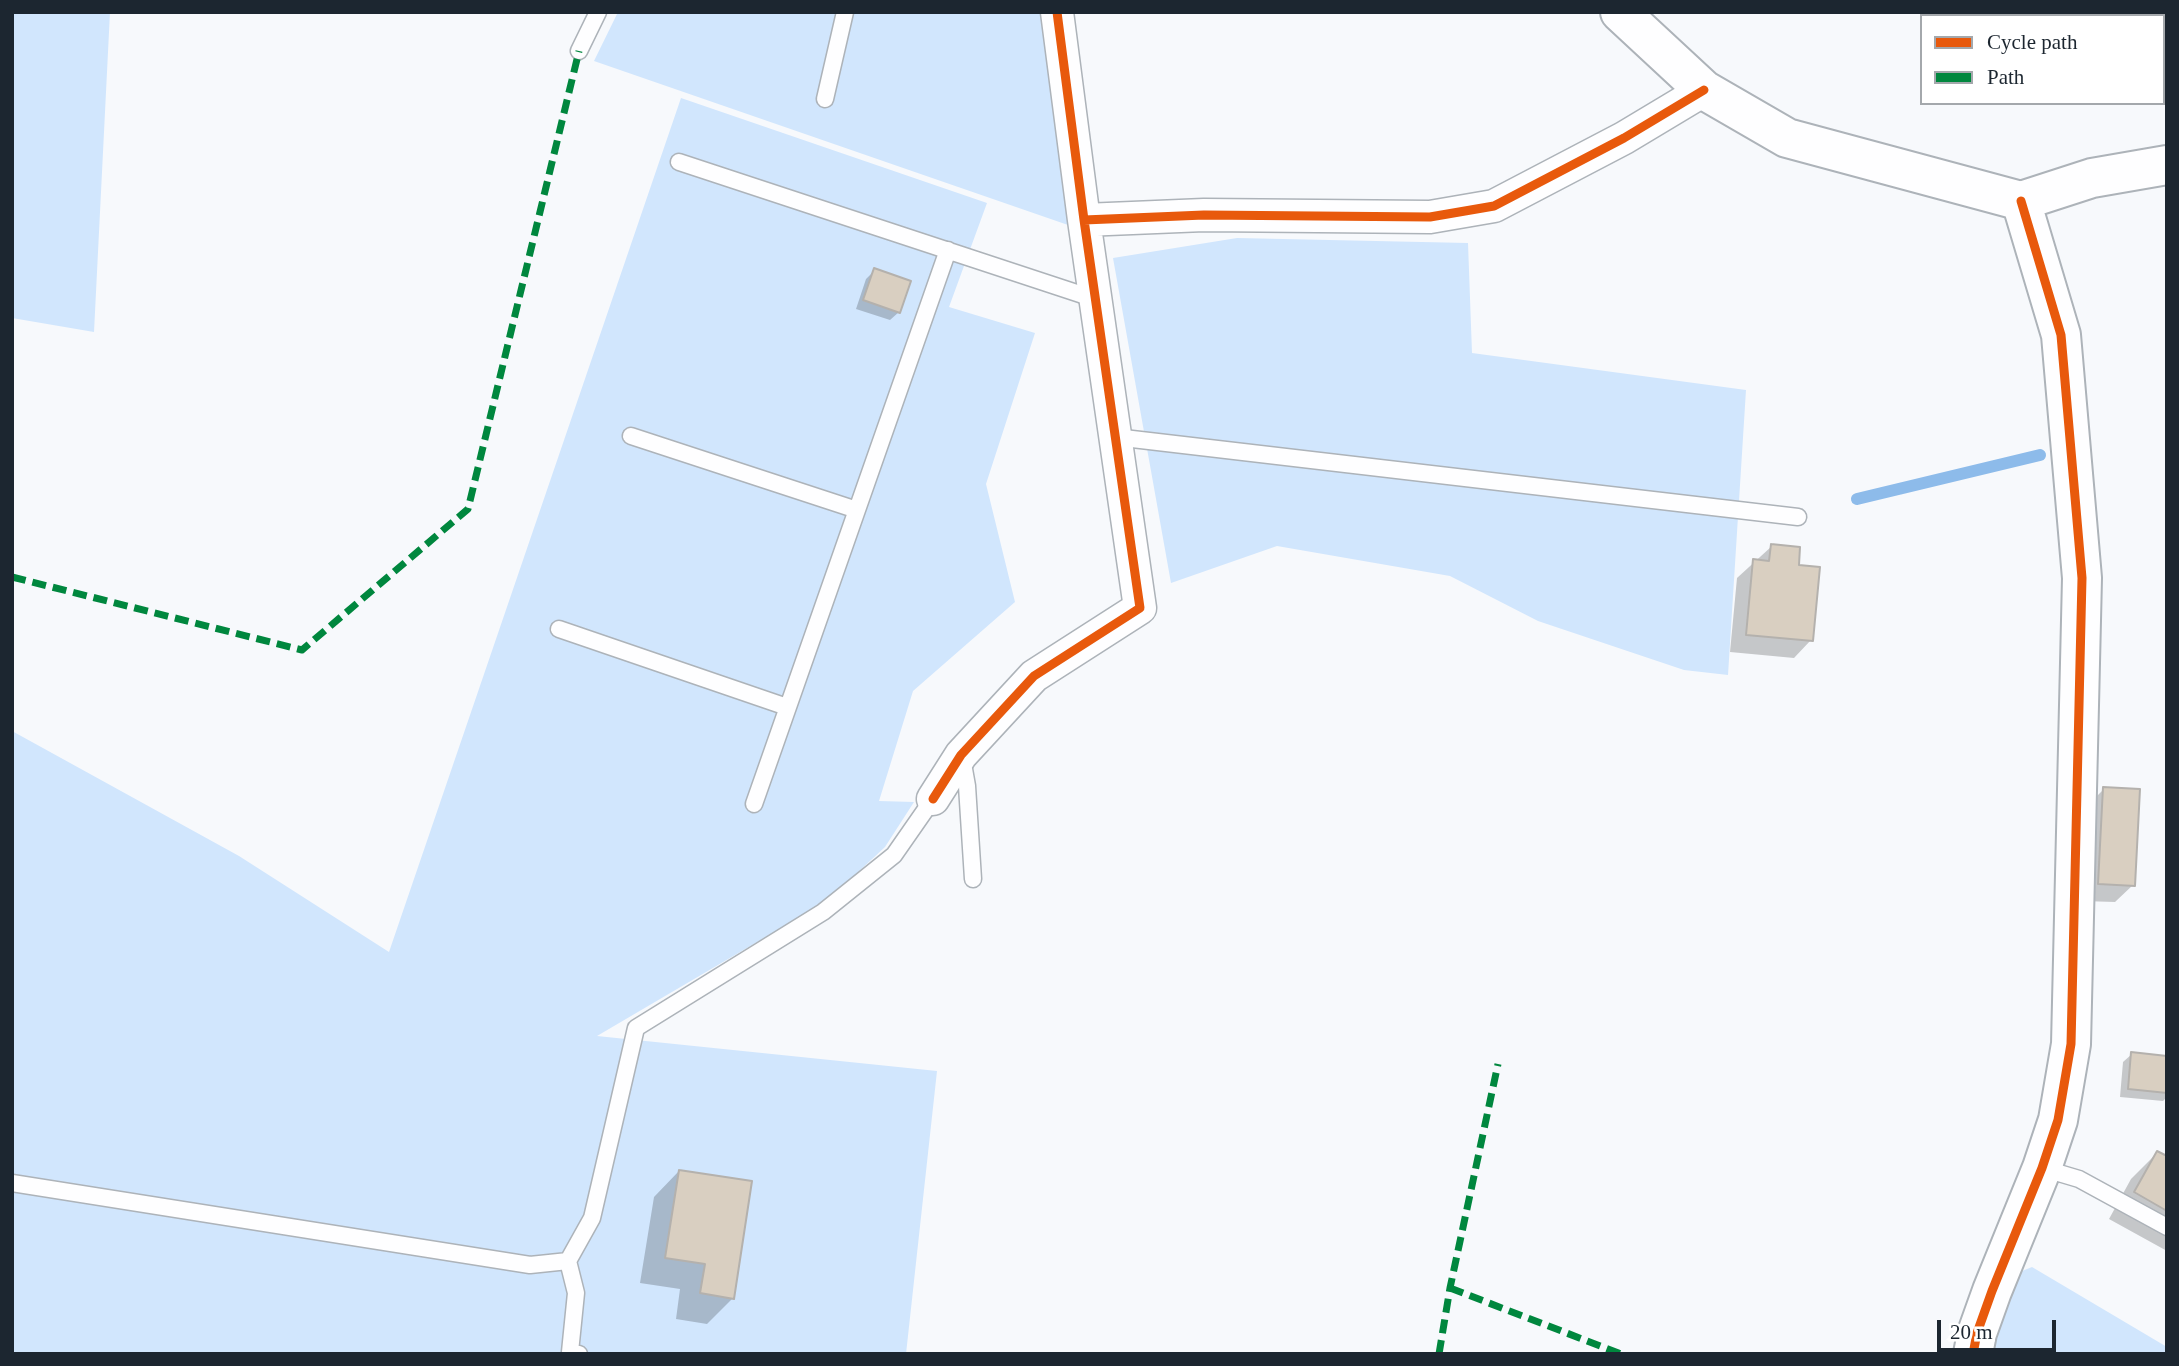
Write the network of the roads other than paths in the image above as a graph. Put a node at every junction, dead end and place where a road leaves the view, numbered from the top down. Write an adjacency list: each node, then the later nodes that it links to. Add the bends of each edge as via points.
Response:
1 (598, 12): 5 (lane)
2 (845, 12): 7 (lane)
3 (1057, 12): 11 (street)
4 (1620, 12): 6 (street)
5 (579, 51)
6 (1704, 90): 10 (street, via 1787,138); 11 (street, via 1494,206 1430,216 1204,215)
7 (825, 99)
8 (679, 162): 12 (lane)
9 (2167, 165): 10 (street, via 2092,178)
10 (2021, 201): 24 (street, via 2061,335 2082,578 2071,1044 2058,1120)
11 (1084, 220): 13 (street)
12 (948, 250): 13 (lane); 16 (lane)
13 (1095, 299): 15 (street)
14 (631, 436): 16 (lane)
15 (1115, 437): 17 (lane); 20 (street, via 1140,608 1034,676)
16 (857, 510): 19 (lane)
17 (1798, 517)
18 (559, 629): 19 (lane)
19 (787, 707): 22 (lane)
20 (961, 755): 21 (street); 23 (lane)
21 (933, 799): 27 (lane, via 894,855 823,912 636,1028 592,1218)
22 (754, 804)
23 (973, 879)
24 (2042, 1168): 26 (lane, via 2079,1179); 29 (street, via 1992,1291)
25 (12, 1183): 27 (lane, via 530,1265)
26 (2167, 1227)
27 (568, 1261): 28 (lane, via 576,1293 570,1352)
28 (579, 1354)
29 (1973, 1354)

